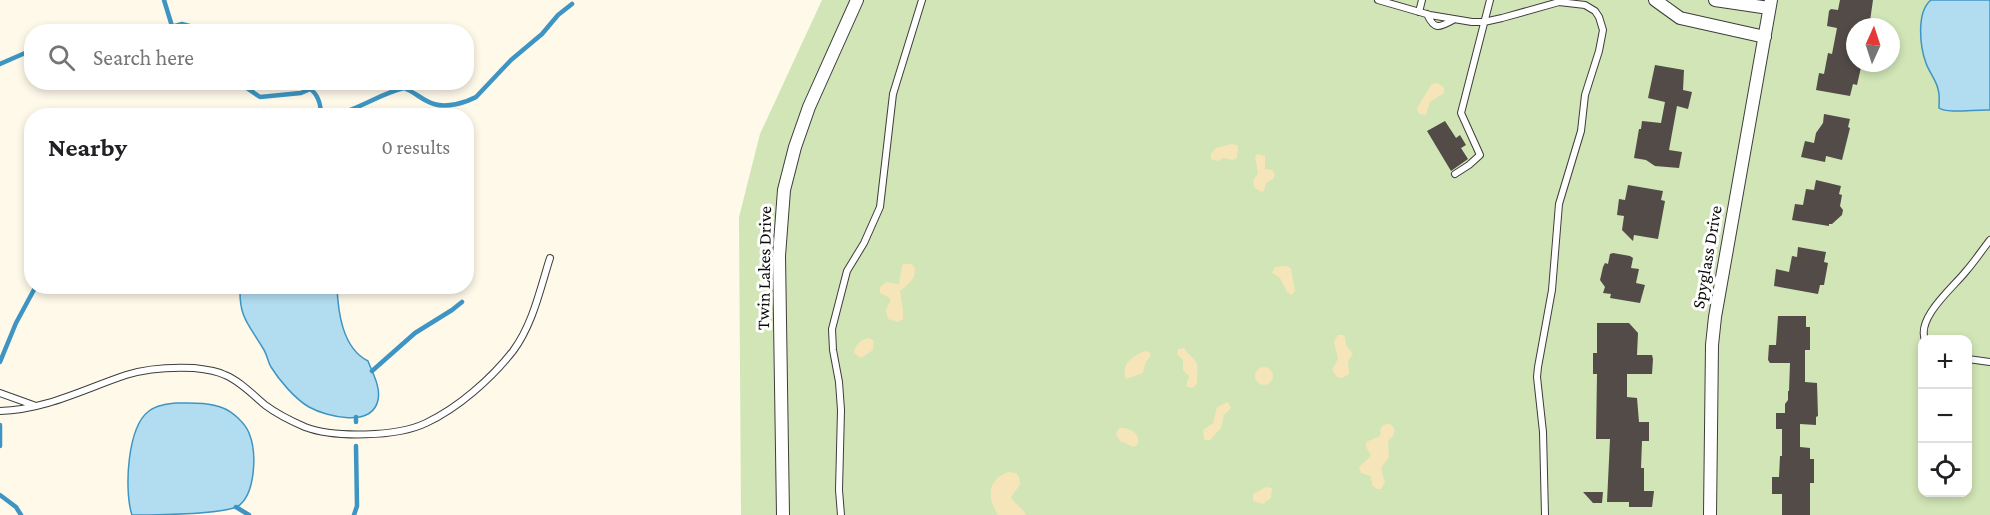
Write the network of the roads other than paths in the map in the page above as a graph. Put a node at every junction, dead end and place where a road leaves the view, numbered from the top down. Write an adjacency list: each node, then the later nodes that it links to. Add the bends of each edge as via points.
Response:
1 (857, 0): 21 (street, Twin Lakes Drive, via 809,107 784,190 779,256)
2 (922, 0): 22 (lane, via 893,94 880,207 847,271 832,329 840,391)
3 (1378, 0): 9 (lane)
4 (1422, 0): 9 (lane)
5 (1490, 0): 10 (lane)
6 (1656, 0): 11 (street, via 1680,18)
7 (1714, 0): 8 (street)
8 (1770, 4): 11 (street, Spyglass Drive)
9 (1419, 12): 10 (lane)
10 (1484, 22): 12 (lane, via 1461,113 1480,155); 23 (lane, via 1567,2 1592,8 1603,30 1585,95 1581,131 1559,204 1552,290 1538,367)
11 (1765, 37): 24 (street, Spyglass Drive, via 1715,317)
12 (1455, 174)
13 (1990, 240): 15 (lane, via 1933,310)
14 (550, 258): 19 (lane, via 532,316 513,350 485,381 424,424 375,435 307,428 268,407 225,374 198,369 168,368 129,374)
15 (1923, 335)
16 (1972, 360): 17 (lane)
17 (1990, 362)
18 (0, 393): 19 (lane)
19 (37, 406): 20 (lane)
20 (0, 411)
21 (783, 515)
22 (841, 515)
23 (1545, 515)
24 (1710, 515)

